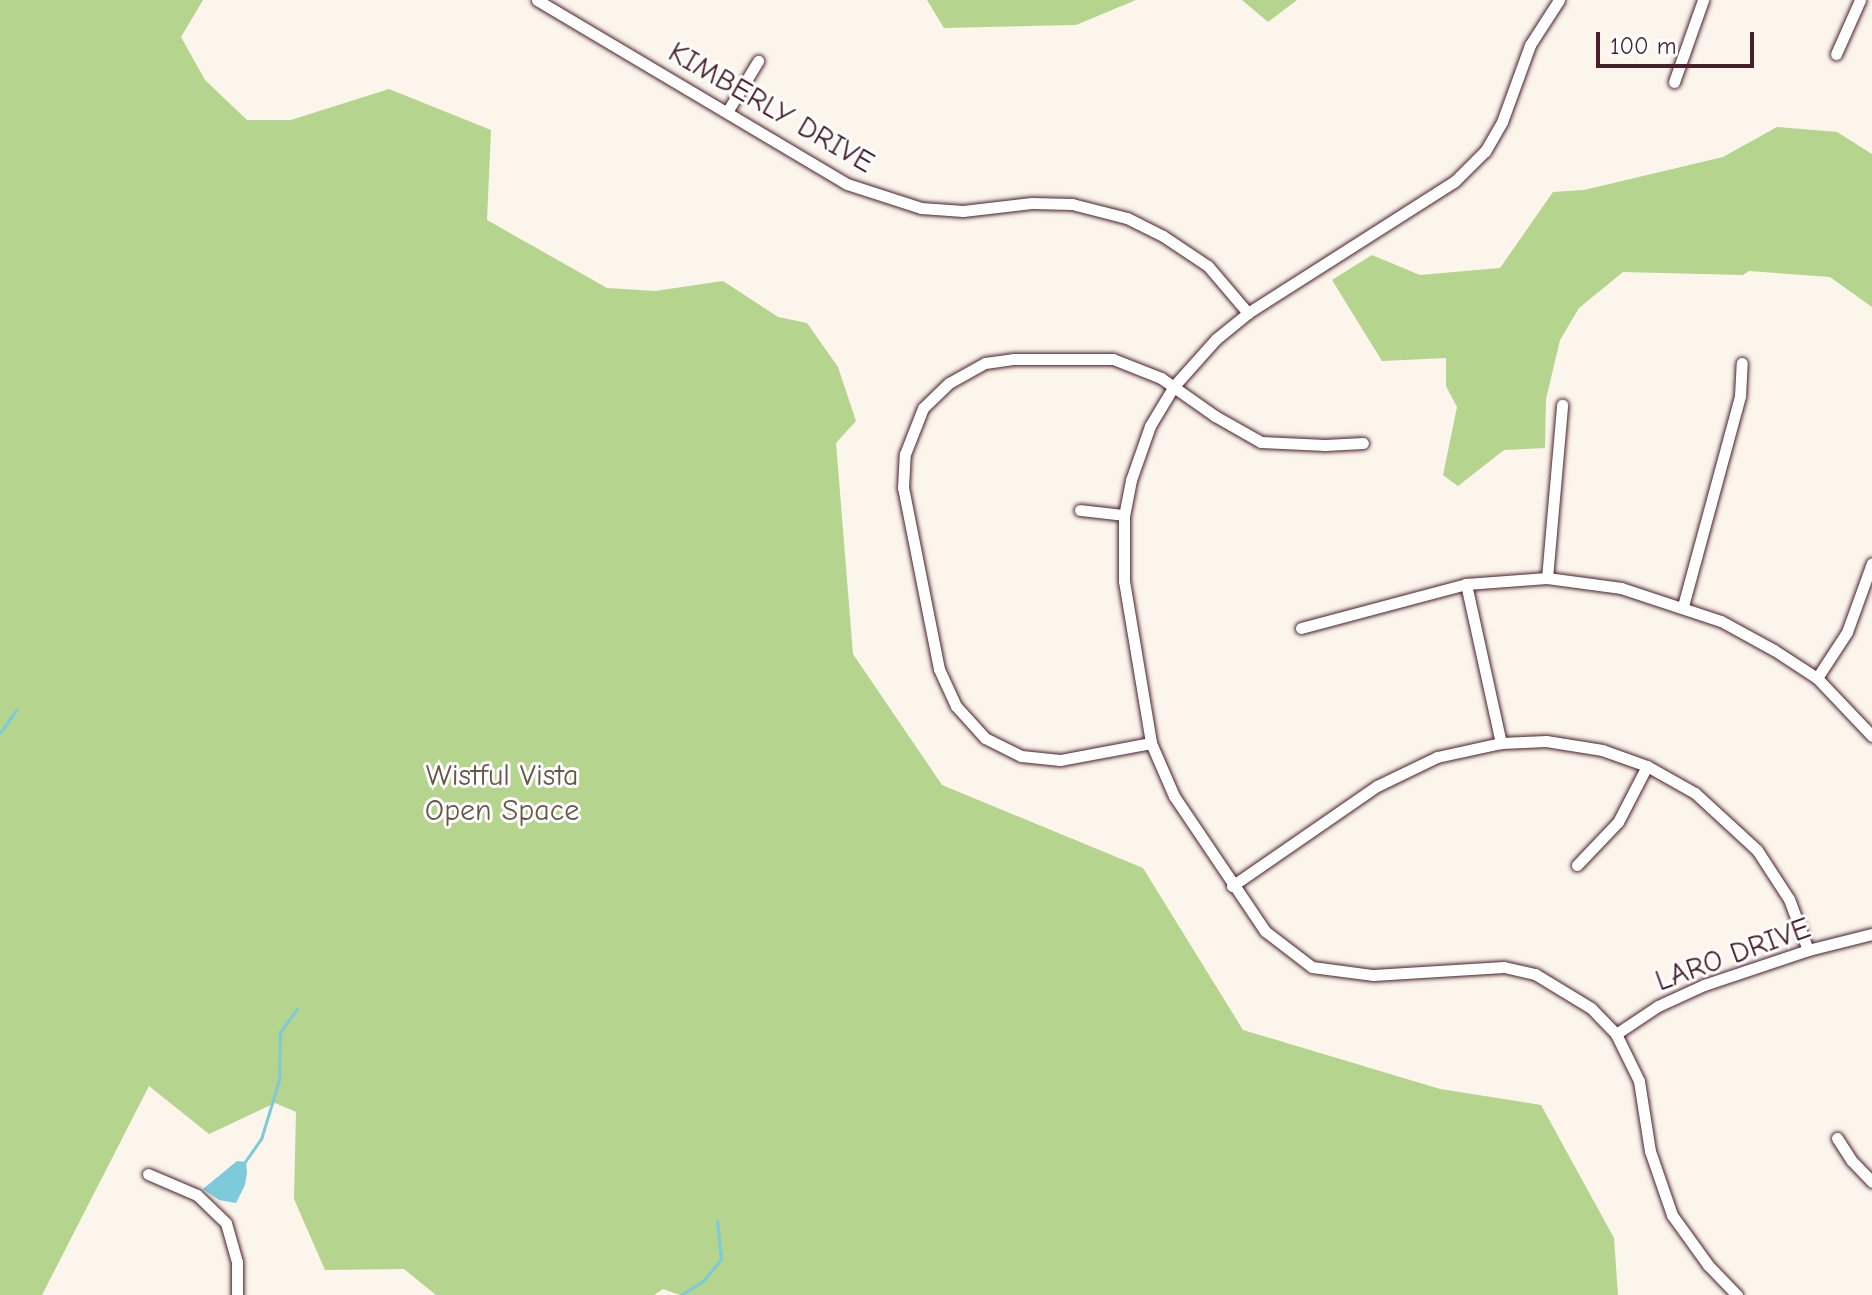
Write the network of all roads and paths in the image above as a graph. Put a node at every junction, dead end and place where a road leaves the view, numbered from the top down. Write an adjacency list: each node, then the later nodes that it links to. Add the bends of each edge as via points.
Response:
1 (537, 0): 8 (street, KIMBERLY DRIVE)
2 (1559, 0): 9 (street, via 1530,45 1502,122 1485,151 1455,181)
3 (1703, 0): 7 (street)
4 (1860, 0): 5 (street)
5 (1836, 54)
6 (758, 61): 8 (street)
7 (1674, 82)
8 (727, 112): 9 (street, KIMBERLY DRIVE, via 847,184 900,204 963,211 1072,204 1127,218 1208,266)
9 (1248, 313): 11 (street)
10 (1742, 363): 19 (street, via 1740,396)
11 (1174, 386): 13 (street, via 1261,442); 15 (street, via 1140,451); 23 (street, via 1113,359 1048,357 985,363 949,383 923,408 905,454 903,488 936,654 956,706 985,738 1021,756 1060,760)
12 (1562, 405): 17 (street)
13 (1363, 443)
14 (1080, 510): 15 (street)
15 (1124, 515): 23 (street, via 1124,581)
16 (1872, 563): 21 (street, via 1847,632)
17 (1547, 578): 18 (street); 19 (street, via 1621,588)
18 (1466, 584): 20 (street); 24 (street)
19 (1683, 606): 21 (street, via 1721,621)
20 (1301, 628)
21 (1817, 678): 22 (street)
22 (1872, 736)
23 (1151, 743): 27 (street, via 1174,796)
24 (1501, 743): 25 (street, via 1546,741 1602,750); 27 (street, via 1437,757 1377,786)
25 (1647, 766): 26 (street, via 1618,822); 29 (street, via 1695,793 1757,850 1789,899)
26 (1577, 865)
27 (1232, 886): 30 (street, via 1265,931 1312,967 1373,975 1504,967 1535,974 1567,991)
28 (1872, 934): 29 (street, LARO DRIVE)
29 (1808, 950): 30 (street, LARO DRIVE, via 1704,985 1658,1006)
30 (1616, 1034): 35 (street, via 1639,1081 1650,1151 1672,1215)
31 (1837, 1138): 33 (street)
32 (148, 1174): 34 (street, via 197,1195 226,1223 237,1262)
33 (1872, 1182)
34 (237, 1295)
35 (1737, 1295)

